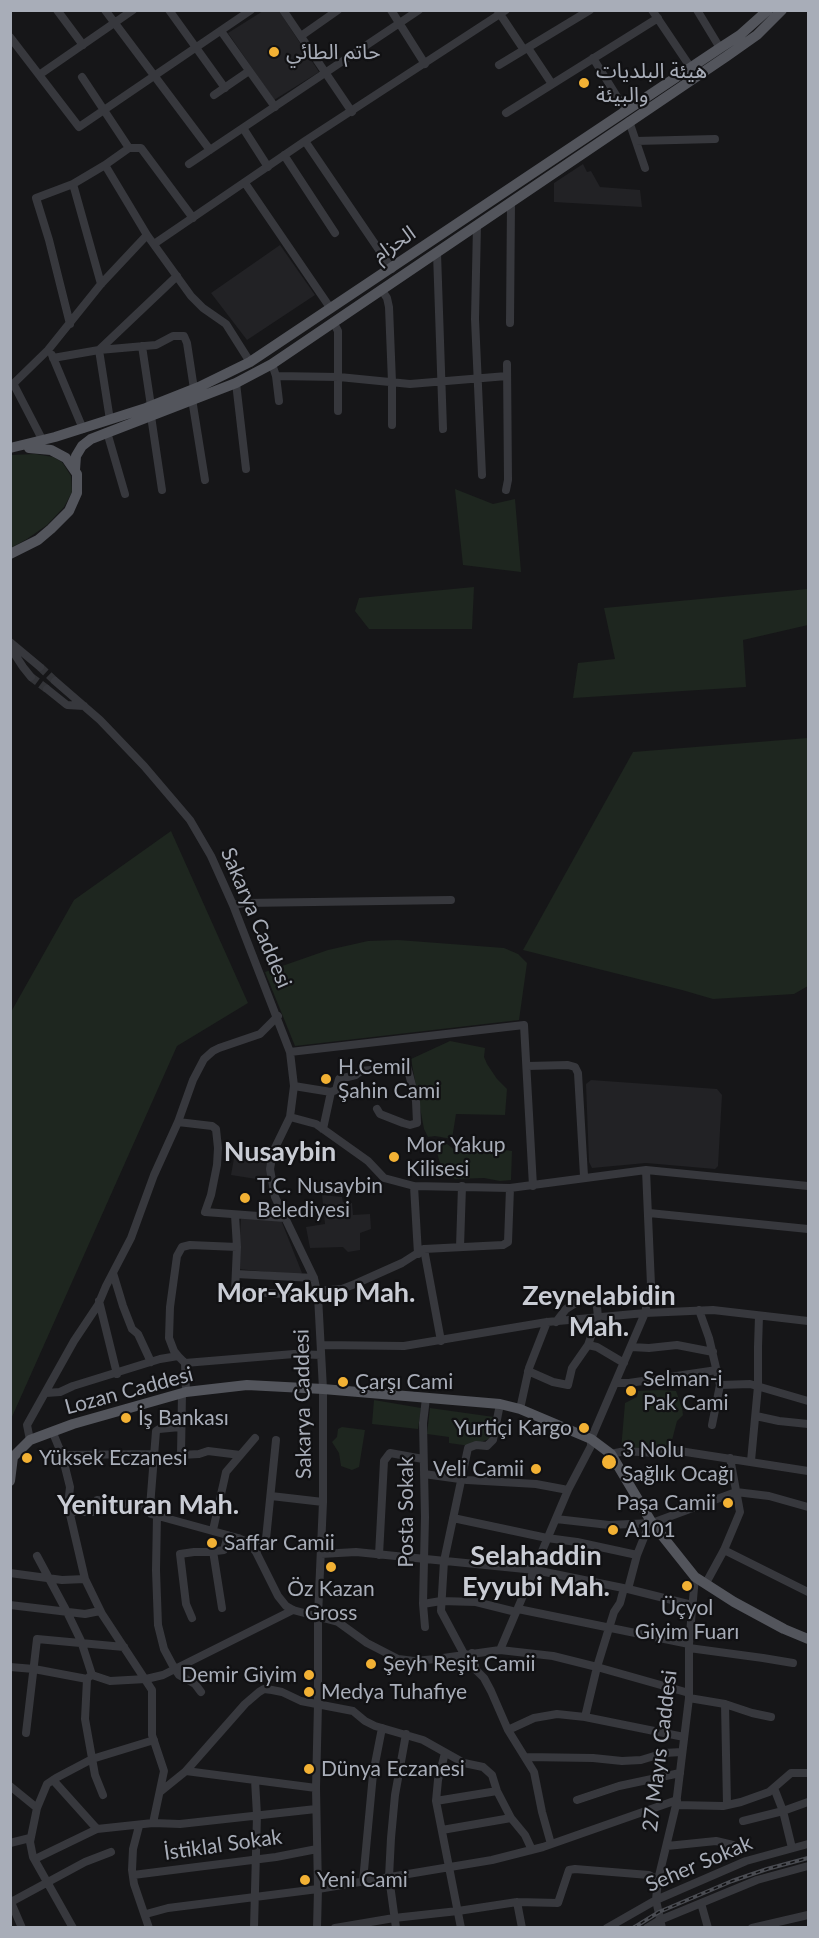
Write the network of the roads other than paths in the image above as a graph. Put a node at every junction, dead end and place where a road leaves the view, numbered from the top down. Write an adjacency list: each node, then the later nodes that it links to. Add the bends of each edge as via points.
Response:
1 (57, 10): 21 (street)
2 (105, 10): 16 (street)
3 (133, 10): 16 (street)
4 (169, 10): 22 (street)
5 (283, 10): 19 (street)
6 (338, 10): 19 (street)
7 (391, 10): 17 (street)
8 (419, 10): 17 (street)
9 (590, 10): 24 (street)
10 (697, 10): 23 (street)
11 (768, 10): 23 (main road, الحزام)
12 (783, 10): 41 (main road, الحزام, via 757,35)
13 (247, 12): 18 (street)
14 (501, 12): 24 (street); 26 (street)
15 (655, 14): 25 (street); 28 (street)
16 (115, 23): 21 (street); 33 (street)
17 (400, 23): 26 (street); 30 (street)
18 (221, 31): 22 (street); 29 (street)
19 (301, 36): 30 (street)
20 (10, 37): 31 (street)
21 (83, 45): 31 (street)
22 (197, 47): 33 (street); 35 (street)
23 (720, 48): 28 (main road, الحزام)
24 (526, 49): 27 (street); 34 (street)
25 (593, 58): 34 (street); 41 (street)
26 (425, 64): 39 (street)
27 (499, 65)
28 (691, 68): 41 (main road, الحزام)
29 (249, 71): 35 (street); 37 (street)
30 (326, 73): 37 (street); 39 (street)
31 (39, 75): 38 (street, via 79,126)
32 (82, 76): 38 (street)
33 (155, 76): 38 (street); 47 (street)
34 (552, 84): 40 (street)
35 (225, 88): 36 (street)
36 (214, 95)
37 (275, 107): 42 (street)
38 (104, 110): 46 (street)
39 (352, 112): 44 (street)
40 (506, 113)
41 (627, 116): 45 (street); 55 (main road, الحزام); 62 (main road, الحزام)
42 (243, 128): 47 (street); 51 (street)
43 (715, 139): 45 (street)
44 (305, 141): 48 (street); 62 (street)
45 (636, 141): 52 (street)
46 (129, 148): 50 (street); 56 (street, via 141,148)
47 (210, 150): 49 (street)
48 (284, 155): 51 (street); 58 (street)
49 (189, 164)
50 (105, 165): 54 (street); 59 (street)
51 (268, 167): 53 (street)
52 (645, 168)
53 (244, 183): 56 (street); 66 (street)
54 (73, 184): 64 (street); 69 (street, via 36,198)
55 (511, 202): 57 (main road, الحزام); 68 (street)
56 (193, 218): 60 (street)
57 (477, 225): 61 (main road, الحزام); 80 (street)
58 (335, 233)
59 (147, 235): 60 (street); 64 (street)
60 (154, 244): 63 (street)
61 (437, 253): 65 (main road, الحزام); 82 (street)
62 (392, 269): 66 (main road, الحزام)
63 (177, 276): 72 (street); 74 (street, via 203,308 226,324)
64 (101, 284): 69 (street)
65 (381, 289): 67 (main road, الحزام); 81 (street, via 389,307)
66 (331, 309): 74 (main road, الحزام)
67 (333, 322): 75 (main road, الحزام); 79 (street, via 338,331)
68 (510, 323)
69 (70, 324): 71 (street)
70 (142, 346): 72 (street); 85 (street, via 183,336); 87 (street)
71 (49, 349): 73 (street); 84 (street)
72 (99, 350): 73 (street); 89 (street)
73 (53, 358): 91 (street)
74 (250, 362): 85 (main road, الحزام)
75 (272, 364): 77 (street); 83 (main road, الحزام)
76 (507, 364): 78 (street)
77 (276, 376): 79 (street); 86 (street)
78 (507, 376): 80 (street); 101 (street)
79 (339, 377): 81 (street); 88 (street)
80 (477, 378): 82 (street); 98 (street)
81 (392, 382): 82 (street); 90 (street)
82 (441, 382): 92 (street)
83 (236, 383): 85 (main road, الحزام); 96 (street)
84 (12, 386): 94 (street)
85 (193, 394): 87 (main road, الحزام); 99 (street)
86 (279, 401)
87 (151, 411): 89 (main road, الحزام); 93 (main road, الحزام); 100 (street)
88 (338, 411)
89 (110, 420): 91 (main road, الحزام)
90 (392, 425)
91 (83, 429): 94 (main road, الحزام)
92 (443, 429)
93 (107, 432): 97 (main road, الحزام, via 82,446); 102 (street)
94 (43, 441): 95 (main road, الحزام)
95 (10, 449): 97 (main road, via 55,452)
96 (246, 469)
97 (75, 470): 103 (main road, via 77,492 69,511 38,540)
98 (482, 475)
99 (205, 480)
100 (162, 490)
101 (506, 490)
102 (125, 494)
103 (10, 554)
104 (10, 642): 106 (street)
105 (10, 647): 107 (street)
106 (39, 667)
107 (31, 676)
108 (55, 681): 110 (street, Sakarya Caddesi)
109 (47, 690): 110 (street, via 67,705)
110 (84, 706): 112 (street, Sakarya Caddesi, via 182,809 211,856)
111 (451, 900): 112 (street)
112 (233, 905): 113 (street, Sakarya Caddesi)
113 (278, 1016): 114 (street, Sakarya Caddesi); 120 (street, via 260,1034 208,1054)
114 (290, 1052): 115 (street, via 524,1025); 116 (street, Sakarya Caddesi)
115 (527, 1066): 123 (street, via 575,1067); 126 (street)
116 (294, 1086): 117 (street); 119 (street, Sakarya Caddesi)
117 (330, 1092): 118 (street, via 336,1090 339,1079 361,1071 407,1066 417,1123 403,1123); 121 (street)
118 (377, 1109)
119 (290, 1118): 121 (street); 131 (street, Sakarya Caddesi, via 270,1164 273,1192)
120 (177, 1122): 130 (street, via 215,1127 217,1165 205,1212); 136 (street)
121 (323, 1129): 124 (street, via 368,1161 384,1178)
122 (646, 1170): 123 (street); 127 (street); 129 (street)
123 (584, 1176): 126 (street)
124 (414, 1185): 125 (street); 135 (street)
125 (462, 1186): 128 (street); 134 (street)
126 (533, 1186): 128 (street)
127 (808, 1186)
128 (510, 1188): 134 (street, via 508,1242)
129 (649, 1213): 132 (street); 142 (street, via 651,1285)
130 (235, 1215): 131 (street); 133 (street)
131 (285, 1218): 138 (street, Sakarya Caddesi)
132 (808, 1229)
133 (237, 1246): 137 (street); 152 (street, via 190,1245 182,1247 177,1256 169,1338)
134 (460, 1247): 135 (street)
135 (421, 1251): 139 (street, via 355,1284); 147 (street)
136 (113, 1273): 140 (street); 153 (street, via 132,1329)
137 (236, 1274): 138 (street); 139 (street, via 235,1291)
138 (314, 1278): 139 (street, Sakarya Caddesi)
139 (318, 1294): 150 (street, Sakarya Caddesi)
140 (99, 1301): 157 (street); 163 (street)
141 (699, 1310): 142 (street); 143 (street); 151 (street)
142 (645, 1313): 144 (street); 149 (street)
143 (759, 1316): 145 (street); 160 (street)
144 (598, 1317): 146 (street); 146 (street, via 596,1297 590,1294); 148 (street)
145 (808, 1321)
146 (551, 1322): 147 (street); 156 (street)
147 (441, 1341): 150 (street)
148 (588, 1345): 154 (street); 156 (street, via 572,1368 568,1385)
149 (631, 1347): 151 (street, via 677,1345); 154 (street)
150 (321, 1350): 152 (street); 161 (street, Sakarya Caddesi)
151 (713, 1352): 155 (street)
152 (181, 1360): 153 (street); 162 (street)
153 (151, 1362): 157 (street)
154 (624, 1363): 158 (street)
155 (717, 1370): 158 (street); 159 (street)
156 (528, 1371): 167 (street)
157 (117, 1374): 163 (street)
158 (616, 1383): 174 (street)
159 (720, 1385): 160 (street); 170 (street)
160 (758, 1386): 165 (street); 168 (street)
161 (323, 1389): 162 (main road, Lozan Caddesi, via 248,1385); 164 (main road, Lozan Caddesi); 191 (street, Sakarya Caddesi)
162 (184, 1392): 171 (street); 172 (main road, Lozan Caddesi)
163 (46, 1393): 175 (street, via 27,1425)
164 (426, 1398): 166 (main road, Lozan Caddesi); 182 (street, Posta Sokak)
165 (808, 1401)
166 (500, 1404): 167 (main road, Lozan Caddesi); 186 (street, via 493,1440 487,1446 468,1448)
167 (520, 1409): 174 (main road, Lozan Caddesi)
168 (756, 1416): 169 (street); 183 (street)
169 (808, 1424)
170 (712, 1425)
171 (180, 1427): 177 (street, via 156,1431); 180 (street, via 181,1455 208,1451)
172 (53, 1433): 175 (main road, Lozan Caddesi); 179 (street)
173 (255, 1438): 180 (street)
174 (591, 1439): 178 (main road, Lozan Caddesi); 188 (street)
175 (30, 1440): 187 (main road, via 13,1457)
176 (276, 1440): 190 (street)
177 (154, 1454): 179 (street); 192 (street)
178 (611, 1454): 181 (street, via 673,1450); 198 (main road)
179 (62, 1455): 194 (street, via 70,1487)
180 (240, 1455): 199 (street, via 226,1472)
181 (730, 1458): 183 (street); 189 (street)
182 (423, 1459): 185 (street, Posta Sokak); 206 (street, via 390,1453 384,1461)
183 (751, 1461): 184 (street)
184 (808, 1471)
185 (424, 1474): 186 (street); 209 (street, Posta Sokak)
186 (461, 1480): 188 (street); 196 (street)
187 (10, 1481)
188 (568, 1490): 197 (street)
189 (736, 1492): 193 (street); 198 (street); 202 (street, via 740,1512)
190 (271, 1496): 191 (street); 204 (street, via 266,1539)
191 (323, 1502): 205 (street, Sakarya Caddesi)
192 (150, 1507): 194 (street, via 97,1500 93,1512); 195 (street, via 151,1514)
193 (808, 1507)
194 (70, 1512): 215 (street)
195 (157, 1515): 199 (street); 242 (street, via 158,1625 164,1649)
196 (453, 1518): 201 (street); 210 (street)
197 (556, 1519): 198 (street, via 609,1525); 201 (street)
198 (652, 1523): 207 (street); 213 (main road)
199 (213, 1530): 200 (street)
200 (228, 1535): 203 (street, via 224,1550); 204 (street, via 249,1544)
201 (547, 1538): 207 (street); 211 (street)
202 (724, 1550): 216 (street); 218 (street)
203 (213, 1551): 223 (street); 229 (street, via 180,1554 186,1604)
204 (255, 1552): 224 (street, via 278,1596)
205 (321, 1554): 206 (street); 228 (street, Sakarya Caddesi)
206 (378, 1555): 209 (street)
207 (637, 1555): 217 (street)
208 (37, 1556): 214 (street)
209 (423, 1560): 210 (street); 220 (street, Posta Sokak)
210 (444, 1561): 211 (street); 219 (street)
211 (535, 1570): 217 (street); 225 (street)
212 (10, 1574): 214 (street)
213 (695, 1577): 216 (main road); 222 (street, 27 Mayıs Caddesi)
214 (48, 1578): 215 (street); 227 (street)
215 (85, 1579): 226 (street)
216 (706, 1583): 232 (main road, via 734,1602)
217 (626, 1589): 222 (street); 231 (street)
218 (808, 1592)
219 (441, 1601): 220 (street); 225 (street, via 476,1602); 237 (street, via 441,1611)
220 (423, 1604): 230 (street, Posta Sokak)
221 (10, 1605): 227 (street)
222 (692, 1605): 234 (street, 27 Mayıs Caddesi)
223 (222, 1608)
224 (293, 1610): 228 (street); 242 (street)
225 (517, 1610): 231 (street); 236 (street)
226 (100, 1611): 227 (street); 235 (street)
227 (67, 1612): 233 (street)
228 (318, 1616): 237 (street, via 338,1622 398,1659 414,1661); 247 (street, Sakarya Caddesi)
229 (192, 1618)
230 (425, 1627)
231 (609, 1629): 234 (street); 239 (street)
232 (808, 1639)
233 (82, 1644): 235 (street); 241 (street, via 37,1639); 243 (street)
234 (689, 1646): 238 (street); 246 (street, 27 Mayıs Caddesi)
235 (124, 1647): 244 (street)
236 (500, 1650): 237 (street); 239 (street)
237 (468, 1654): 252 (street, via 491,1691)
238 (793, 1664)
239 (597, 1666): 246 (street); 249 (street)
240 (10, 1667): 241 (street)
241 (34, 1669): 243 (street); 253 (street)
242 (176, 1669): 244 (street); 245 (street)
243 (89, 1677): 244 (street, via 110,1681); 260 (street, via 85,1719)
244 (146, 1679): 256 (street, via 152,1690)
245 (201, 1692)
246 (688, 1695): 248 (street); 255 (street, 27 Mayıs Caddesi)
247 (318, 1704): 251 (street, via 352,1711); 261 (street, via 264,1689 245,1704); 267 (street, Sakarya Caddesi)
248 (725, 1704): 250 (street); 276 (street)
249 (585, 1717): 252 (street, via 557,1714 534,1718); 255 (street)
250 (771, 1717)
251 (382, 1728): 254 (street); 304 (street, via 373,1774)
252 (508, 1730): 259 (street)
253 (26, 1733)
254 (406, 1734): 258 (street); 302 (street, via 394,1806)
255 (684, 1737): 257 (street, 27 Mayıs Caddesi)
256 (154, 1740): 260 (street); 270 (street, via 164,1771)
257 (682, 1752): 259 (street, via 622,1761); 262 (street, 27 Mayıs Caddesi)
258 (445, 1753): 269 (street, via 483,1767 492,1775); 273 (street)
259 (525, 1757): 289 (street, via 534,1772)
260 (92, 1759): 264 (street); 271 (street)
261 (186, 1772): 265 (street); 270 (street)
262 (680, 1773): 272 (street); 274 (street, 27 Mayıs Caddesi)
263 (808, 1773): 268 (street, via 791,1773)
264 (53, 1780): 277 (street, via 47,1784); 285 (street)
265 (255, 1780): 267 (street); 280 (street)
266 (10, 1786): 277 (street)
267 (316, 1788): 278 (street, Sakarya Caddesi)
268 (774, 1788): 276 (street); 279 (street)
269 (497, 1791): 273 (street); 281 (street)
270 (160, 1792): 283 (street)
271 (103, 1795)
272 (577, 1800)
273 (436, 1801): 286 (street)
274 (677, 1802): 276 (street); 289 (street); 292 (street, 27 Mayıs Caddesi)
275 (808, 1802): 279 (street)
276 (727, 1805)
277 (37, 1809): 287 (street)
278 (316, 1809): 280 (street); 294 (street, Sakarya Caddesi)
279 (783, 1811): 282 (street); 293 (street)
280 (257, 1815): 283 (street, via 180,1824); 298 (street)
281 (511, 1818): 286 (street); 295 (street)
282 (743, 1821)
283 (153, 1823): 284 (street)
284 (139, 1826): 285 (street); 301 (street, via 133,1849)
285 (97, 1829): 297 (street)
286 (442, 1830): 300 (street)
287 (30, 1838): 288 (street); 297 (street)
288 (10, 1843)
289 (551, 1844): 295 (street)
290 (808, 1844): 293 (street, Seher Sokak)
291 (733, 1845): 292 (street, via 716,1841)
292 (667, 1846): 303 (street, 27 Mayıs Caddesi)
293 (792, 1848): 308 (street, Seher Sokak, via 746,1861)
294 (317, 1849): 298 (street, İstiklal Sokak); 306 (street, Sakarya Caddesi)
295 (531, 1850): 300 (street)
296 (111, 1852): 305 (street)
297 (34, 1859): 305 (street)
298 (255, 1859): 301 (street, İstiklal Sokak); 307 (street)
299 (808, 1866): 311 (street, via 758,1880)
300 (450, 1867): 302 (street); 312 (street)
301 (133, 1875): 313 (street)
302 (389, 1877): 304 (street); 315 (street)
303 (658, 1880): 308 (street, 27 Mayıs Caddesi); 310 (street, via 649,1875 575,1869 569,1870 558,1903)
304 (363, 1881): 306 (street)
305 (48, 1882): 309 (street); 319 (street)
306 (318, 1888): 307 (street); 322 (street, Sakarya Caddesi)
307 (254, 1896): 313 (street); 321 (street)
308 (657, 1900): 316 (street, 27 Mayıs Caddesi); 326 (street, Seher Sokak)
309 (11, 1901): 318 (street)
310 (517, 1902): 312 (street); 325 (street)
311 (701, 1903): 316 (street); 328 (street)
312 (458, 1911): 315 (street); 324 (street)
313 (146, 1914): 320 (street)
314 (808, 1915): 317 (street)
315 (395, 1923): 323 (street)
316 (661, 1924): 327 (street)
317 (787, 1924): 329 (street)
318 (22, 1928)
319 (73, 1928)
320 (149, 1928)
321 (254, 1928)
322 (316, 1928)
323 (335, 1928)
324 (461, 1928)
325 (522, 1928)
326 (607, 1928)
327 (647, 1928)
328 (708, 1928)
329 (752, 1928)

